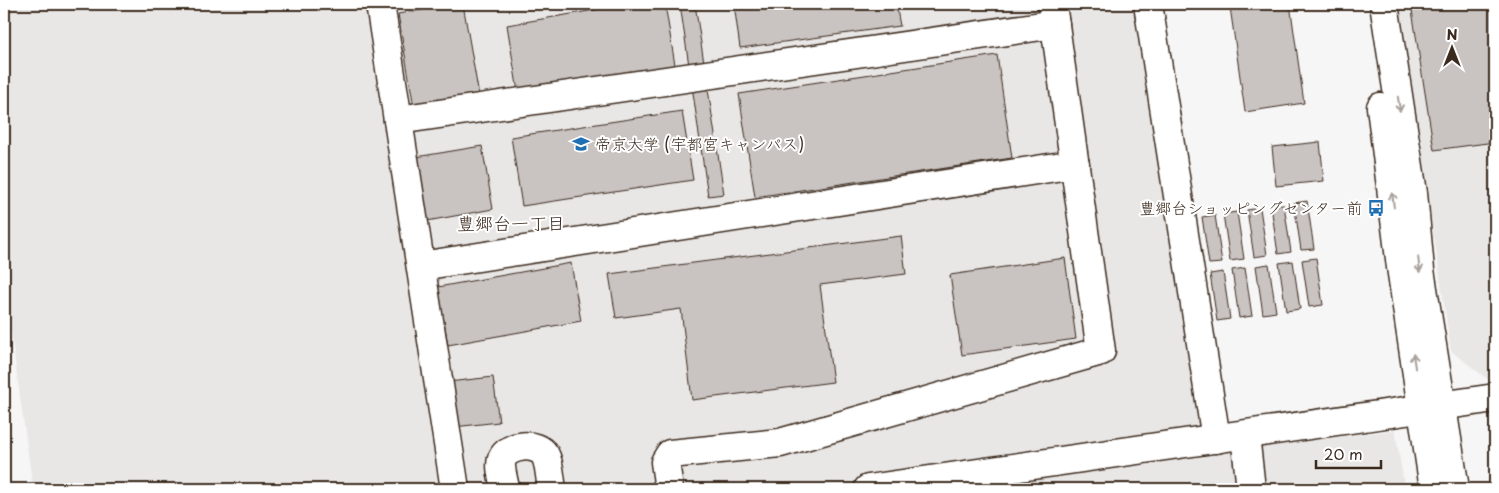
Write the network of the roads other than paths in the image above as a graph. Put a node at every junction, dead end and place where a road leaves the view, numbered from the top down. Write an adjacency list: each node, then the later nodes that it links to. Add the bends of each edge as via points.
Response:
1 (380, 4): 6 (street)
2 (1148, 4): 12 (street)
3 (1366, 4): 10 (street, one-way to 3, via 1400,258)
4 (1384, 4): 10 (street, one-way to 10, via 1413,193)
5 (1053, 14): 6 (street); 7 (street)
6 (398, 120): 8 (street)
7 (1074, 164): 8 (street); 16 (street, via 1101,351 780,443 670,454 665,462)
8 (421, 266): 13 (street)
9 (1495, 398): 10 (street)
10 (1431, 407): 11 (street); 19 (street); 20 (street)
11 (1244, 435): 12 (street); 18 (street)
12 (1216, 439): 17 (street)
13 (455, 489)
14 (505, 489): 15 (street, via 501,460 511,449 533,446 547,458)
15 (552, 489)
16 (669, 489)
17 (868, 489)
18 (1251, 489)
19 (1434, 489)
20 (1455, 489)

